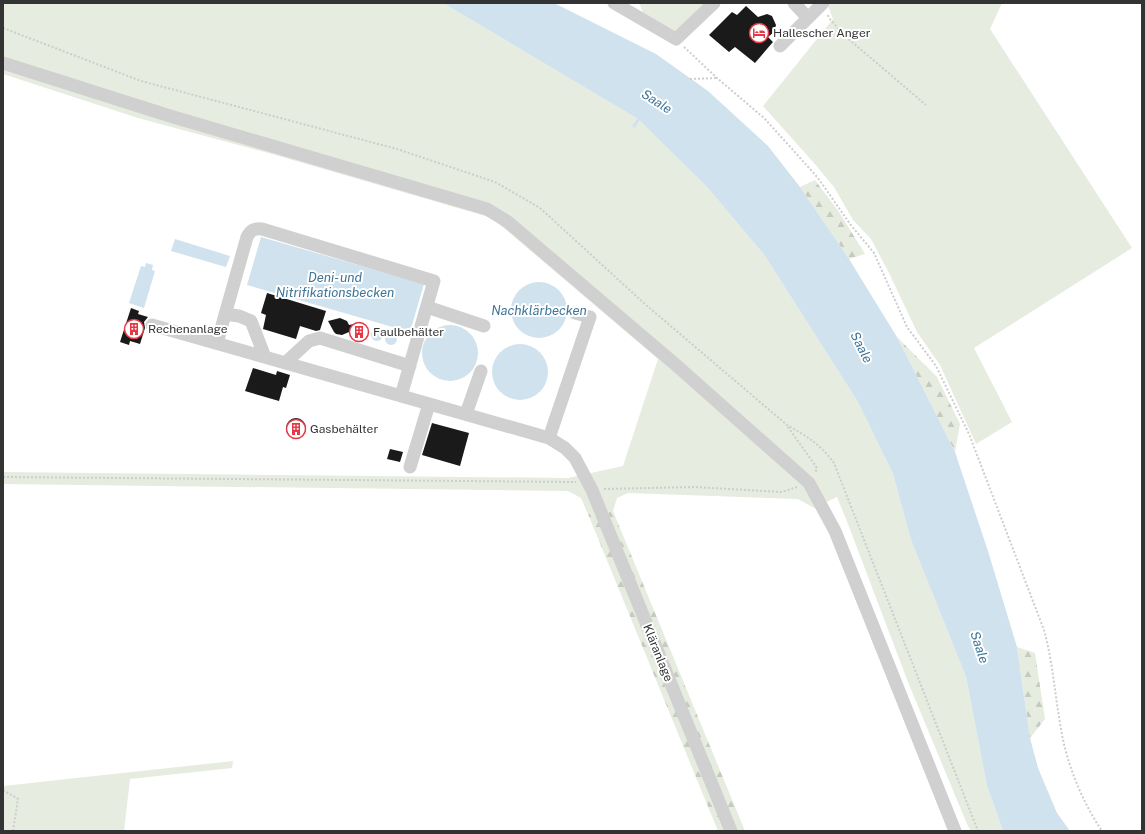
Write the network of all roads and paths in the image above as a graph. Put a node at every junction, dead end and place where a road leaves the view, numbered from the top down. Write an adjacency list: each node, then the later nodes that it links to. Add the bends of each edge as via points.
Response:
1 (614, 3): 6 (lane)
2 (714, 3): 6 (lane)
3 (794, 3): 5 (lane)
4 (823, 3): 5 (lane); 11 (path, via 829,18 844,36)
5 (808, 18): 7 (lane)
6 (676, 39): 9 (path)
7 (780, 46)
8 (3, 63): 29 (lane, via 170,116 487,209 520,232)
9 (717, 78): 10 (path); 35 (path, via 764,118 818,178 874,254 907,327 936,366 969,434 1044,630 1069,762 1082,796)
10 (690, 79)
11 (926, 104)
12 (427, 307): 14 (lane, via 434,281 256,228 247,237); 16 (lane); 20 (lane)
13 (574, 313): 26 (lane, via 590,317)
14 (225, 314): 17 (lane); 18 (lane, via 251,321)
15 (152, 325): 17 (lane, Kläranlage)
16 (484, 326)
17 (216, 343): 18 (lane, Kläranlage)
18 (265, 357): 19 (lane, Kläranlage)
19 (285, 363): 20 (lane, via 309,341 320,338); 22 (lane, Kläranlage)
20 (410, 366): 22 (lane)
21 (481, 371): 24 (lane)
22 (401, 396): 23 (lane, Kläranlage)
23 (429, 404): 24 (lane, Kläranlage); 27 (lane)
24 (466, 414): 26 (lane, Kläranlage)
25 (787, 425): 29 (path, via 817,468)
26 (549, 438): 30 (lane, Kläranlage, via 575,458)
27 (410, 467)
28 (3, 477): 30 (path, via 575,482)
29 (809, 483): 30 (path, via 782,492 694,487); 34 (lane, via 835,531)
30 (592, 490): 33 (lane, Kläranlage)
31 (3, 790): 32 (path, via 18,799)
32 (13, 831)
33 (731, 831)
34 (954, 831)
35 (1102, 831)

